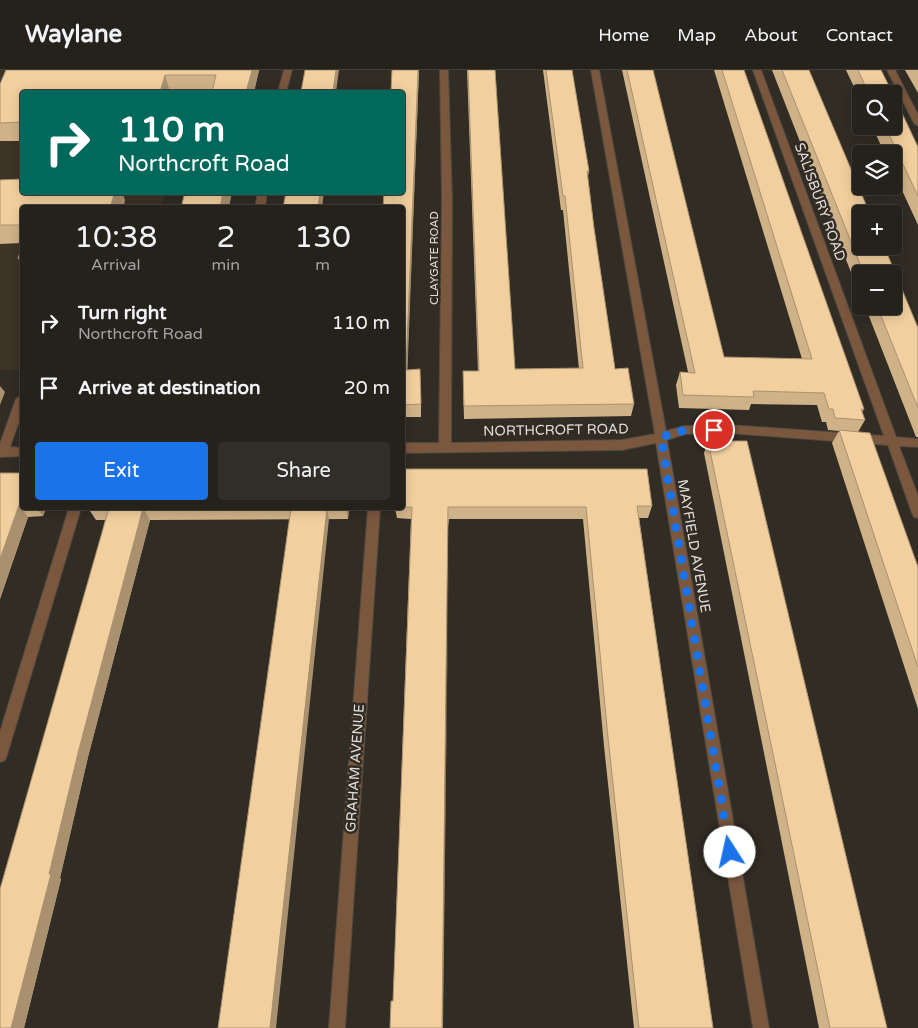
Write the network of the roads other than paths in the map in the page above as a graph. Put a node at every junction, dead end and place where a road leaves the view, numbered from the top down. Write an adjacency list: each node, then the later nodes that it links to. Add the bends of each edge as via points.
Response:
1 (288, 70): 6 (street)
2 (444, 70): 12 (street, CLAYGATE ROAD, via 447,199)
3 (595, 70): 9 (street, MAYFIELD AVENUE)
4 (757, 70): 10 (street, SALISBURY ROAD)
5 (891, 70): 7 (street)
6 (283, 90)
7 (918, 123)
8 (20, 405): 14 (street)
9 (661, 437): 10 (street, NORTHCROFT ROAD, via 685,430 729,429); 12 (street, NORTHCROFT ROAD, via 622,445); 21 (street, MAYFIELD AVENUE)
10 (892, 442): 11 (street, NORTHCROFT ROAD); 18 (street, SALISBURY ROAD)
11 (918, 443)
12 (445, 447): 13 (street, NORTHCROFT ROAD)
13 (405, 448)
14 (2, 452): 15 (street)
15 (20, 452)
16 (75, 510): 19 (street)
17 (374, 510): 20 (street, GRAHAM AVENUE)
18 (918, 513)
19 (0, 755)
20 (337, 1028)
21 (761, 1028)

